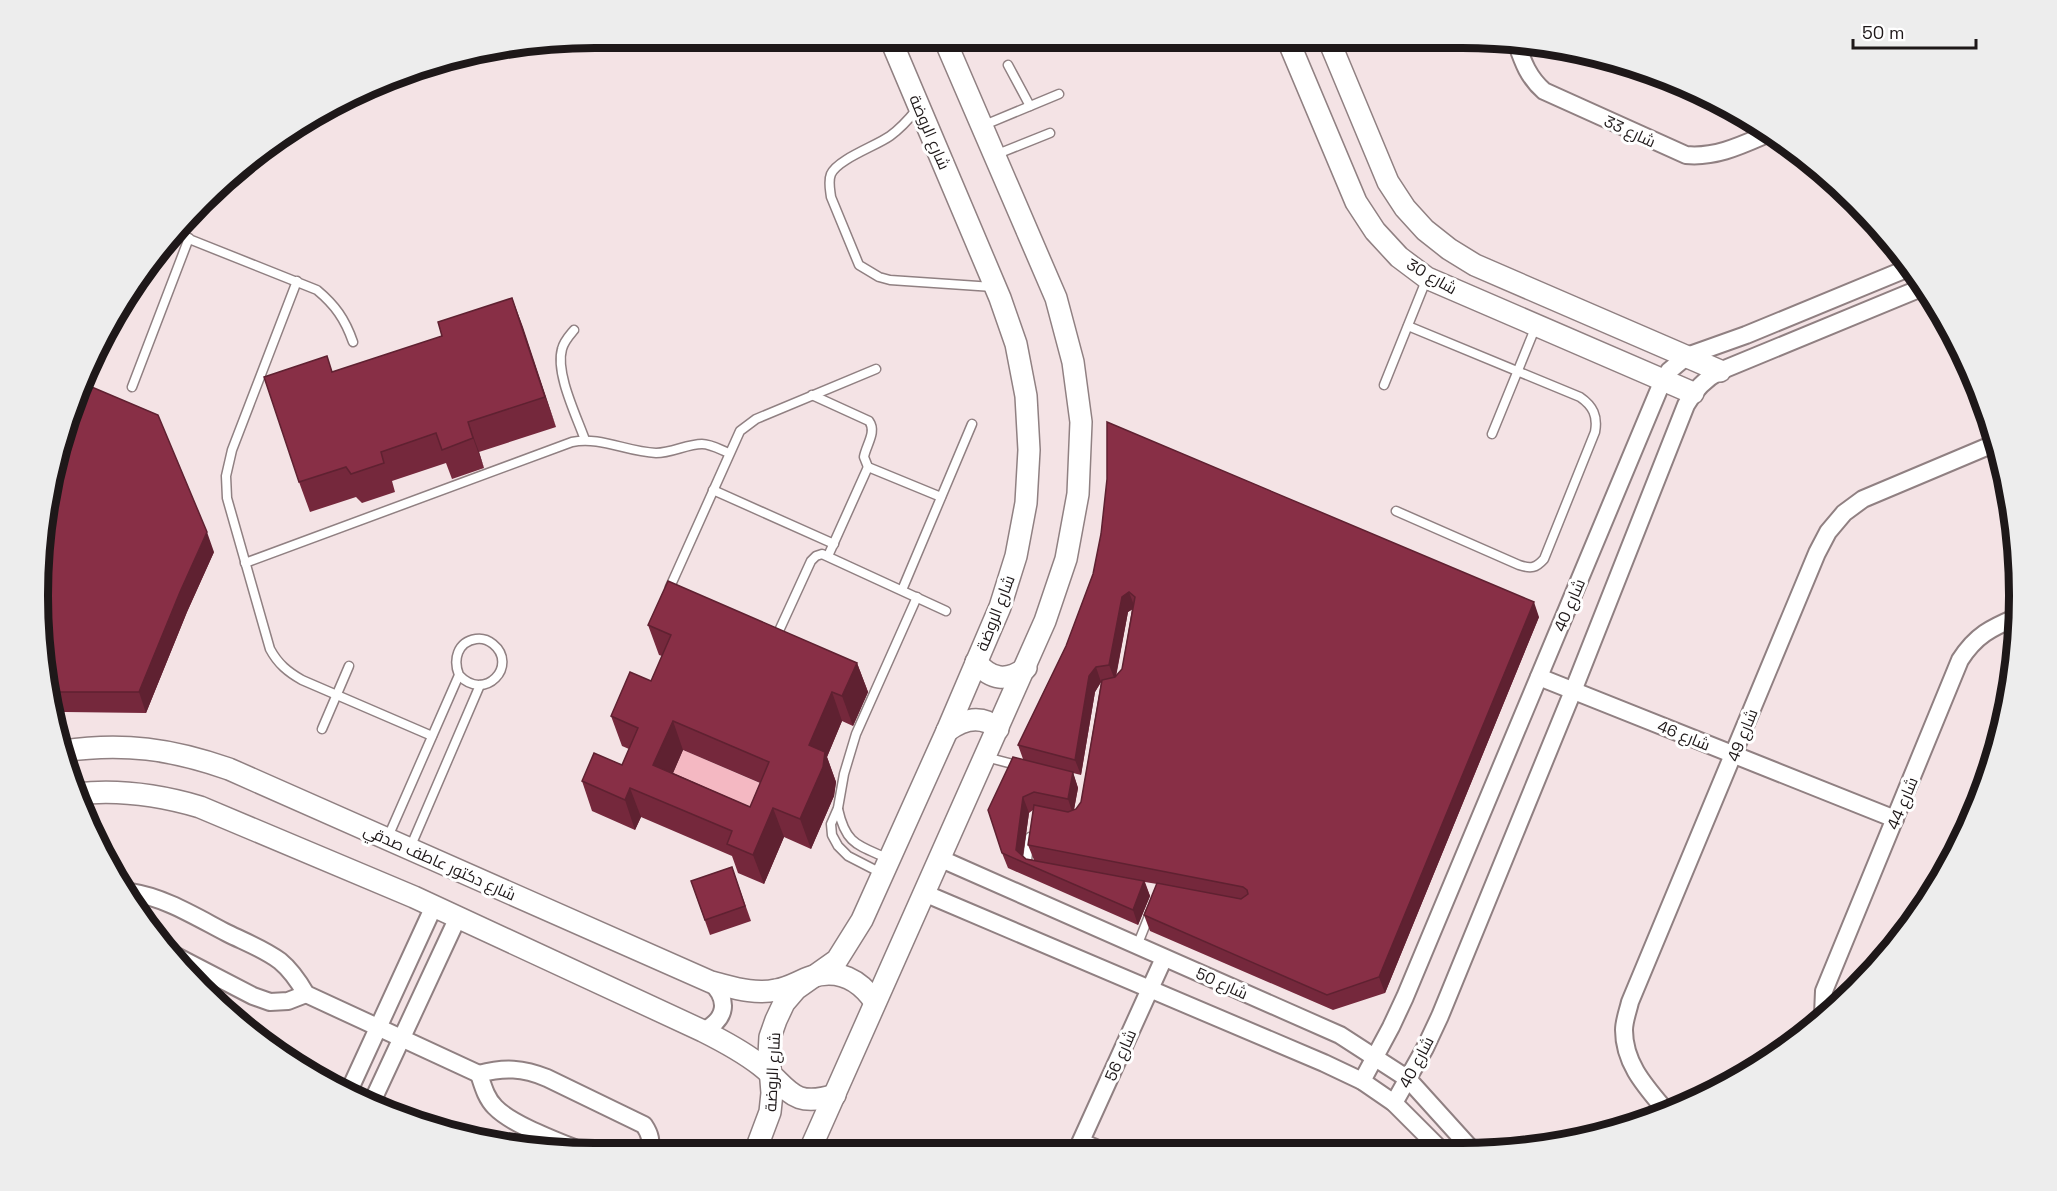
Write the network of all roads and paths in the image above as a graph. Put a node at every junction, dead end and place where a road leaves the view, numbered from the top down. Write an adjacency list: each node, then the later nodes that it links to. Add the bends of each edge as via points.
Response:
1 (894, 48): 8 (street, شارع الروضة)
2 (948, 48): 10 (street)
3 (1293, 48): 17 (street, شارع 30, via 1356,202 1383,240)
4 (1332, 48): 25 (street, شارع 30, via 1388,182 1425,230 1475,265)
5 (1519, 51): 12 (street, شارع 33, via 1527,72 1544,91 1686,155 1718,154)
6 (1008, 65): 9 (lane)
7 (1059, 94): 9 (lane)
8 (919, 106): 20 (street, شارع الروضة); 20 (lane, via 891,135 839,164 831,173 831,197 859,265 890,280)
9 (1030, 106): 10 (lane)
10 (981, 126): 13 (street)
11 (1050, 133): 13 (lane)
12 (1761, 137)
13 (994, 155): 54 (street, via 1056,298 1073,362 1081,422 1078,494 1066,559)
14 (183, 236): 15 (lane)
15 (189, 238): 18 (lane); 31 (lane)
16 (1902, 271): 25 (street, شارع 40)
17 (1427, 278): 21 (lane); 22 (street, شارع 30)
18 (297, 281): 24 (lane, via 333,303 346,321); 45 (lane, via 232,450 226,476 227,498)
19 (1914, 286): 27 (street, شارع 40)
20 (996, 288): 52 (street, شارع الروضة, via 1016,344 1026,396 1029,450 1026,503 1016,556 1000,607)
21 (1408, 326): 28 (lane); 30 (lane)
22 (1536, 326): 28 (lane); 29 (street, شارع 30)
23 (574, 330): 36 (lane, via 561,352 562,374)
24 (353, 342)
25 (1687, 356): 27 (street, شارع 30); 29 (street, شارع 40)
26 (876, 369): 33 (lane)
27 (1720, 371): 32 (street, شارع 40)
28 (1518, 372): 35 (lane); 42 (lane, via 1580,397 1588,403 1597,422 1538,566 1528,568)
29 (1663, 380): 32 (street, شارع 30); 56 (street, شارع 40)
30 (1384, 385)
31 (132, 387)
32 (1693, 393): 58 (street, شارع 40)
33 (812, 395): 38 (lane, via 746,424); 39 (lane, via 869,421 872,432 864,457)
34 (972, 424): 41 (lane)
35 (1492, 434)
36 (585, 440): 38 (lane, via 656,453 700,444); 45 (lane)
37 (1988, 446): 65 (street, شارع 49, via 1863,499 1828,532)
38 (729, 453): 40 (lane)
39 (868, 467): 41 (lane); 43 (lane)
40 (712, 490): 43 (lane); 46 (lane)
41 (941, 497): 47 (lane)
42 (1396, 511)
43 (834, 544): 44 (lane)
44 (828, 556): 47 (lane); 51 (lane, via 822,554 811,561)
45 (245, 563): 59 (lane, via 277,661 302,680)
46 (670, 587)
47 (902, 590): 48 (lane)
48 (917, 597): 49 (lane); 69 (lane, via 856,734)
49 (946, 611)
50 (2008, 621): 70 (street, شارع 44, via 1983,633 1960,660)
51 (778, 633)
52 (976, 662): 54 (street, via 994,677 1016,675); 62 (street, شارع الروضة)
53 (350, 666): 59 (lane)
54 (1026, 668): 61 (street)
55 (459, 675): 57 (lane); 57 (lane, via 456,656 461,647 469,641 489,641 502,657 502,667 490,683); 63 (lane)
56 (1539, 677): 58 (street, شارع 46); 94 (street, شارع 40)
57 (480, 686): 73 (lane)
58 (1573, 691): 65 (street, شارع 46); 97 (street, شارع 40, via 1440,1016)
59 (337, 695): 60 (lane); 63 (lane)
60 (322, 729)
61 (998, 729): 62 (street, via 993,723 974,719); 66 (street)
62 (947, 731): 75 (street, شارع الروضة)
63 (432, 736): 72 (lane)
64 (71, 750): 72 (street, شارع دكتور عاطف صدقي, via 131,746 197,758)
65 (1734, 755): 70 (street, شارع 46); 103 (street, شارع 49, via 1630,1002 1624,1029 1627,1056 1641,1082)
66 (985, 757): 67 (lane); 74 (street)
67 (1025, 767)
68 (85, 793): 80 (street, via 131,792 200,807)
69 (838, 808): 75 (lane, via 841,824 853,843); 75 (lane, via 831,824 838,846 848,856)
70 (1895, 819): 90 (street, شارع 44, via 1824,991)
71 (1032, 829): 76 (lane, via 1027,863)
72 (387, 838): 73 (street, شارع دكتور عاطف صدقي)
73 (409, 848): 86 (street, شارع دكتور عاطف صدقي)
74 (939, 858): 78 (street); 82 (street, شارع 50)
75 (886, 867): 85 (street, شارع الروضة, via 847,947 837,960)
76 (1044, 870)
77 (136, 893): 88 (street, via 265,951 296,977)
78 (924, 893): 87 (street, شارع 50); 89 (street)
79 (1156, 900): 82 (lane)
80 (434, 906): 81 (street); 91 (street)
81 (458, 917): 92 (street); 93 (street)
82 (1137, 946): 83 (street, شارع 50)
83 (1164, 958): 87 (street, شارع 56); 94 (street, شارع 50, via 1340,1035)
84 (191, 964): 88 (street, via 270,1002)
85 (810, 978): 86 (street, شارع دكتور عاطف صدقي, via 775,991 756,992); 89 (street, via 825,974 855,980); 95 (street, شارع الروضة, via 784,1003 776,1020 769,1055)
86 (711, 982): 92 (street, via 723,998 723,1009 720,1018)
87 (1150, 989): 98 (street, شارع 50); 108 (street, شارع 56)
88 (306, 994): 91 (street)
89 (875, 1002): 100 (street)
90 (1823, 1006)
91 (378, 1027): 93 (street); 99 (street)
92 (704, 1031): 95 (street)
93 (402, 1038): 96 (street); 101 (street)
94 (1376, 1057): 97 (street, شارع 50); 98 (street, شارع 40)
95 (771, 1073): 100 (street, via 780,1086 806,1099); 106 (street, شارع الروضة, via 770,1112)
96 (479, 1074): 104 (street, via 495,1107 509,1119); 105 (street, via 495,1069 530,1071 644,1125)
97 (1408, 1079): 102 (street, شارع 40); 110 (street, شارع 50)
98 (1362, 1081): 102 (street, شارع 50)
99 (351, 1086)
100 (835, 1095): 107 (street)
101 (375, 1096)
102 (1394, 1103): 109 (street, شارع 50)
103 (1661, 1105)
104 (561, 1142)
105 (651, 1143)
106 (758, 1143)
107 (813, 1143)
108 (1080, 1143)
109 (1434, 1143)
110 (1466, 1143)

